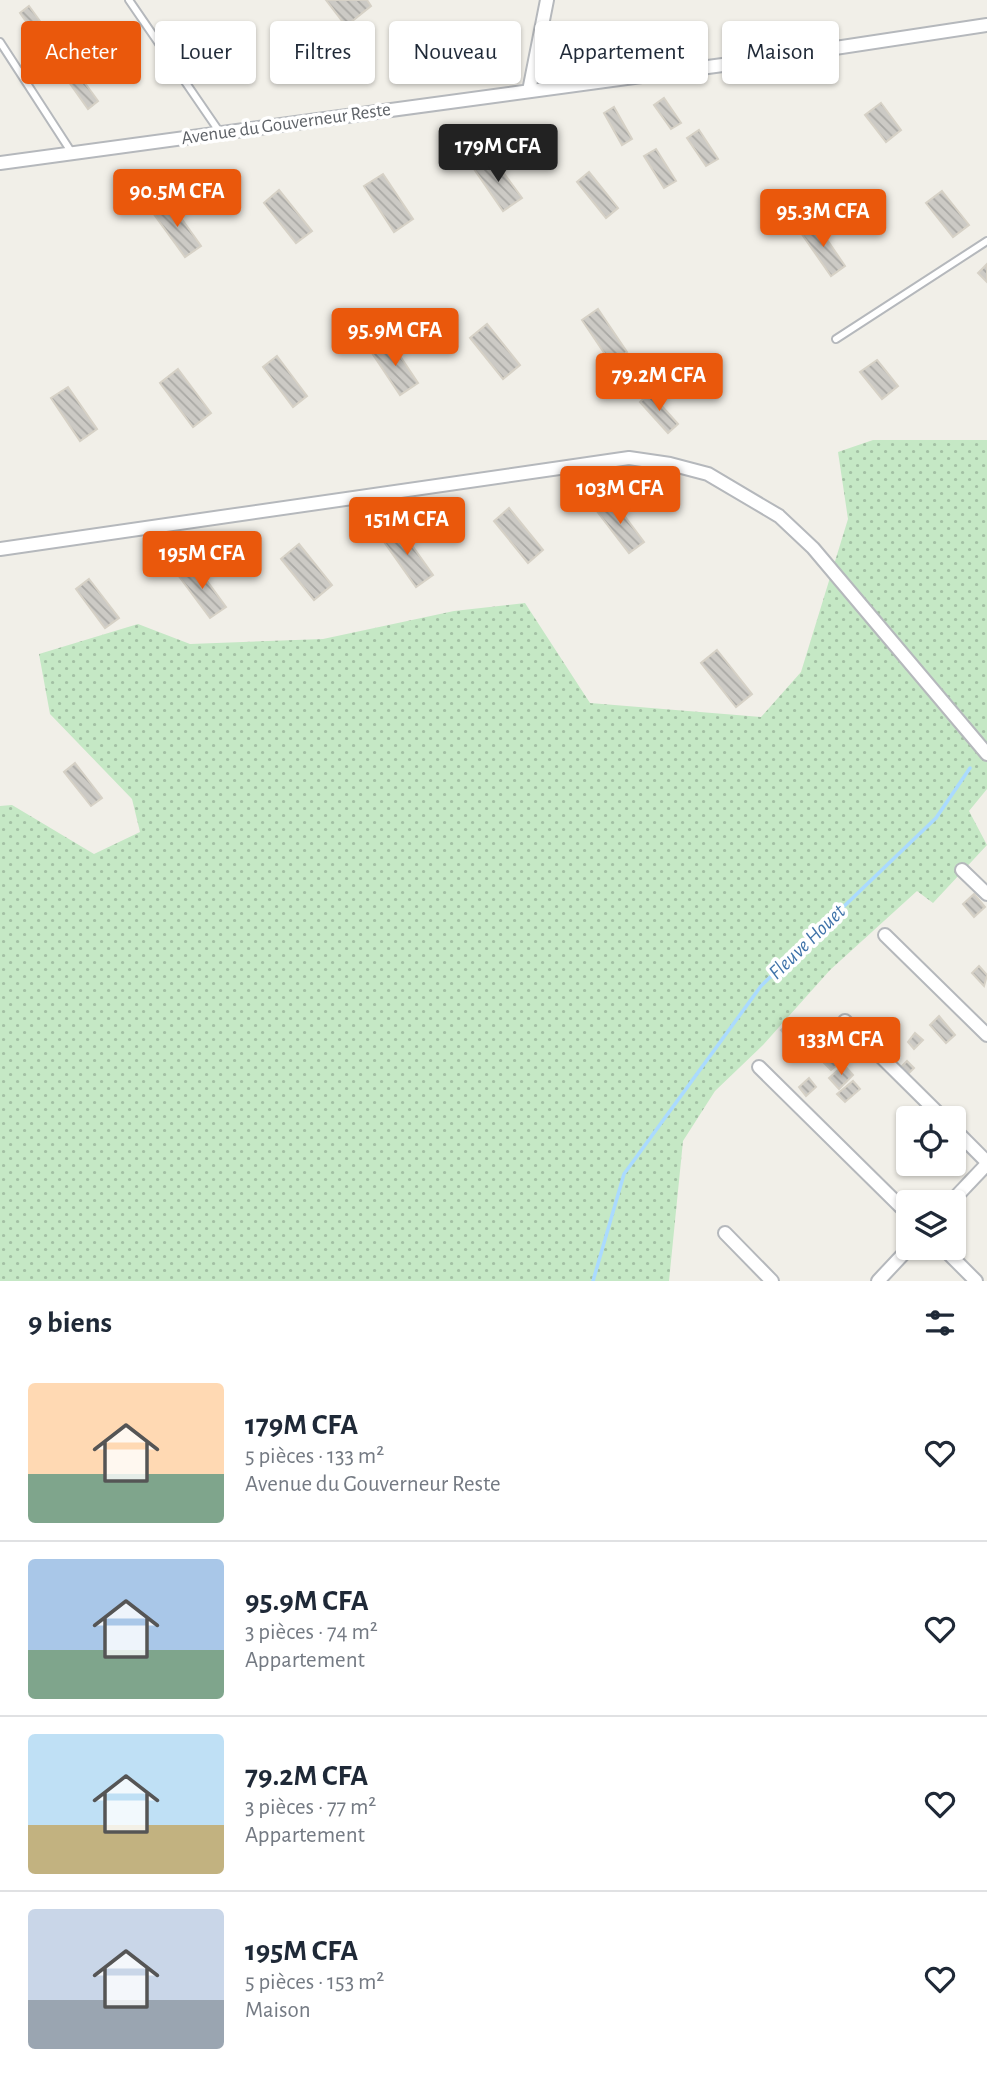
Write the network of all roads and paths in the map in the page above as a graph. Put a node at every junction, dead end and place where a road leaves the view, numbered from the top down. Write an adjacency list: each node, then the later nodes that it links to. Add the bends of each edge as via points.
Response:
1 (129, 0): 6 (lane)
2 (547, 0): 5 (street)
3 (987, 24): 5 (street, Avenue du Gouverneur Reste)
4 (0, 42): 7 (lane)
5 (529, 91): 7 (street, Avenue du Gouverneur Reste)
6 (224, 138)
7 (72, 153): 8 (street, Avenue du Gouverneur Reste)
8 (0, 163)
9 (987, 241): 10 (lane)
10 (836, 340)
11 (0, 549): 12 (street, via 629,458 670,464 708,474 779,516 813,548)
12 (987, 754)
13 (962, 870): 14 (street)
14 (987, 894)
15 (885, 935): 17 (street)
16 (845, 1021): 19 (street)
17 (987, 1035)
18 (759, 1067): 23 (street)
19 (931, 1106)
20 (966, 1141): 21 (street)
21 (987, 1163): 22 (street)
22 (962, 1190)
23 (896, 1202)
24 (725, 1233): 27 (street)
25 (898, 1260): 28 (street)
26 (955, 1260): 29 (street)
27 (772, 1281)
28 (878, 1281)
29 (976, 1281)

